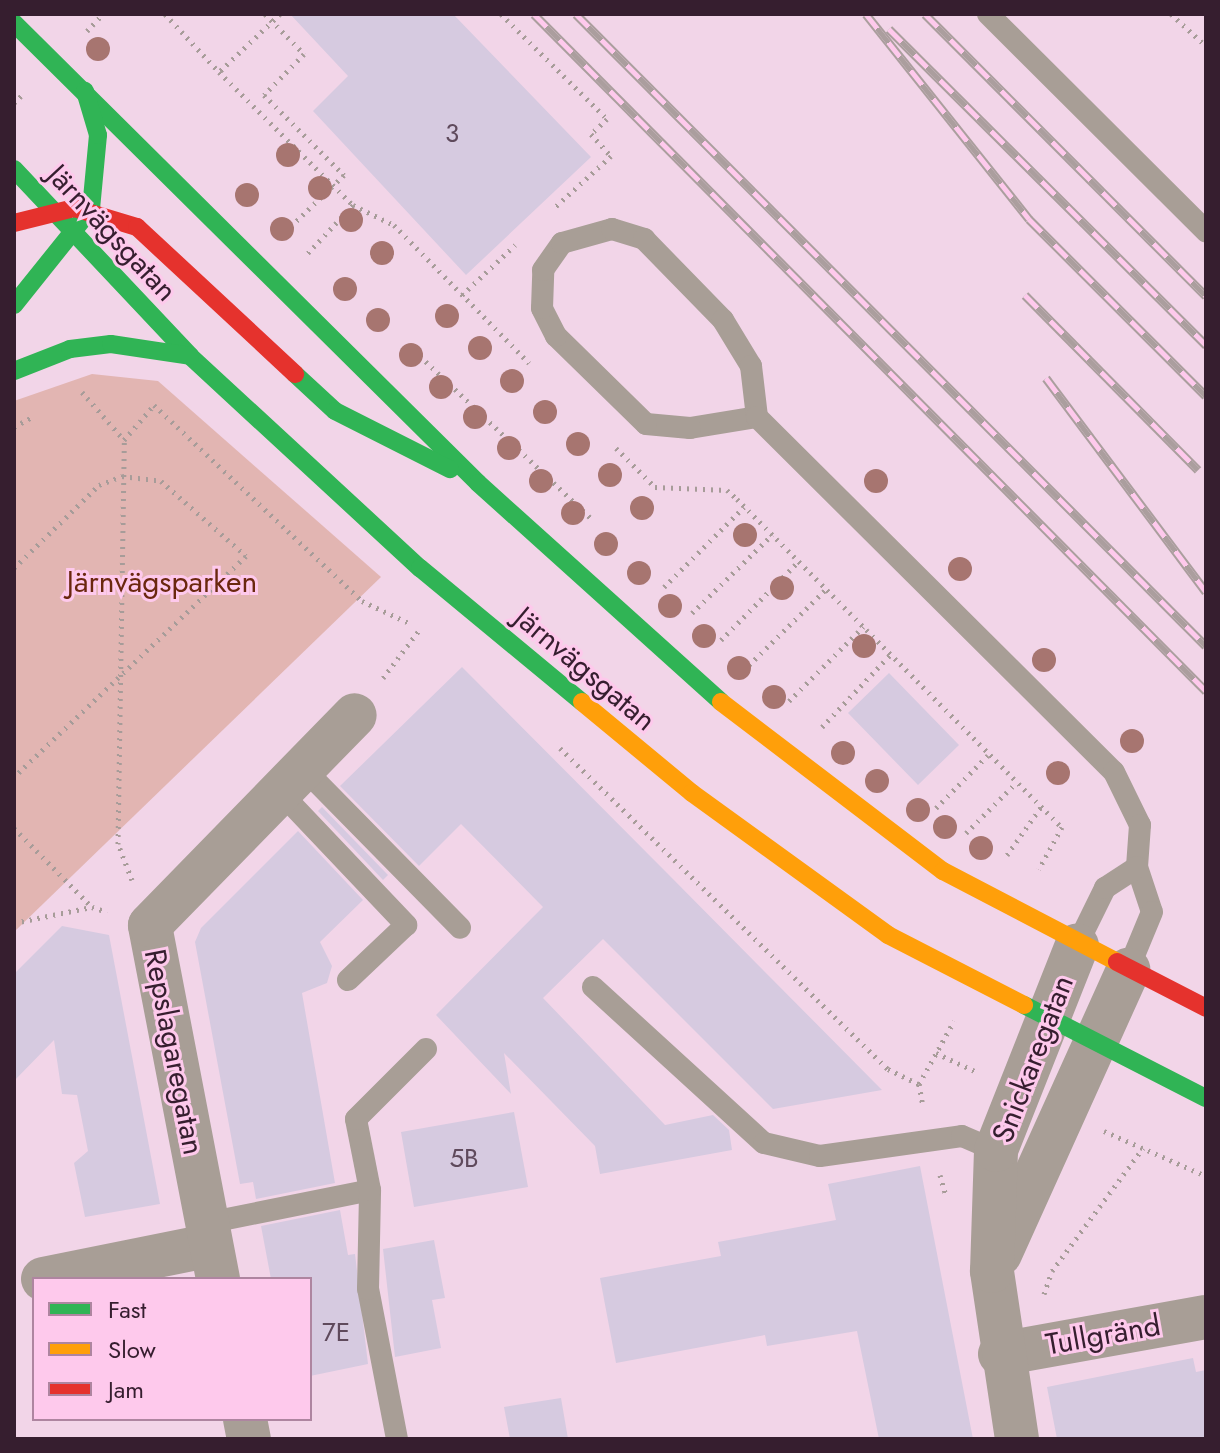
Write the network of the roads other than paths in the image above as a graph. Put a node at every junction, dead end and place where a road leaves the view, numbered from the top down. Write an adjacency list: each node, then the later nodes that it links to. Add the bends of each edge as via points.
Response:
1 (988, 14): 8 (lane)
2 (14, 23): 3 (main road, Järnvägsgatan)
3 (85, 91): 6 (main road, via 98,135); 14 (main road, Järnvägsgatan)
4 (14, 169): 5 (main road, Järnvägsgatan)
5 (50, 209): 6 (main road); 7 (main road); 9 (main road, Järnvägsgatan)
6 (91, 209): 9 (main road); 14 (main road, Järnvägsgatan, via 159,242 335,411)
7 (14, 223)
8 (1206, 231)
9 (75, 236): 10 (main road); 11 (main road, Järnvägsgatan)
10 (14, 305)
11 (190, 356): 12 (main road, via 111,344 70,349); 24 (main road, Järnvägsgatan, via 420,568 692,793 888,935)
12 (14, 371)
13 (757, 417): 13 (lane, via 751,366 723,320 644,239 612,229 562,243 543,270 542,308 556,336 646,424 690,428); 17 (lane, via 1114,772 1140,825)
14 (478, 483): 19 (main road, Järnvägsgatan, via 659,653 872,824)
15 (355, 715): 16 (street, Repslagaregatan)
16 (291, 779): 18 (lane); 21 (lane, via 406,925); 31 (street, Repslagaregatan, via 150,925)
17 (1137, 867): 19 (lane, via 1105,888); 20 (lane, via 1152,912)
18 (460, 928)
19 (1077, 945): 20 (main road, Järnvägsgatan); 24 (street, Snickaregatan)
20 (1128, 970): 23 (main road, Järnvägsgatan); 25 (street, Snickaregatan)
21 (348, 980)
22 (593, 987): 28 (lane, via 764,1143 820,1156 962,1136)
23 (1206, 1008)
24 (1046, 1021): 25 (main road, Järnvägsgatan); 28 (street, Snickaregatan)
25 (1095, 1044): 27 (main road, Järnvägsgatan); 29 (street, Snickaregatan)
26 (426, 1049): 30 (lane, via 356,1119)
27 (1206, 1098)
28 (996, 1150): 29 (lane); 32 (street, Snickaregatan)
29 (1040, 1170): 32 (street, Snickaregatan)
30 (370, 1190): 31 (lane); 36 (lane, via 368,1289)
31 (212, 1249): 33 (street)
32 (992, 1271): 35 (street, Snickaregatan)
33 (54, 1277)
34 (1206, 1317): 35 (street, Tullgränd)
35 (1000, 1354): 37 (street, Snickaregatan)
36 (397, 1439)
37 (1017, 1439)

